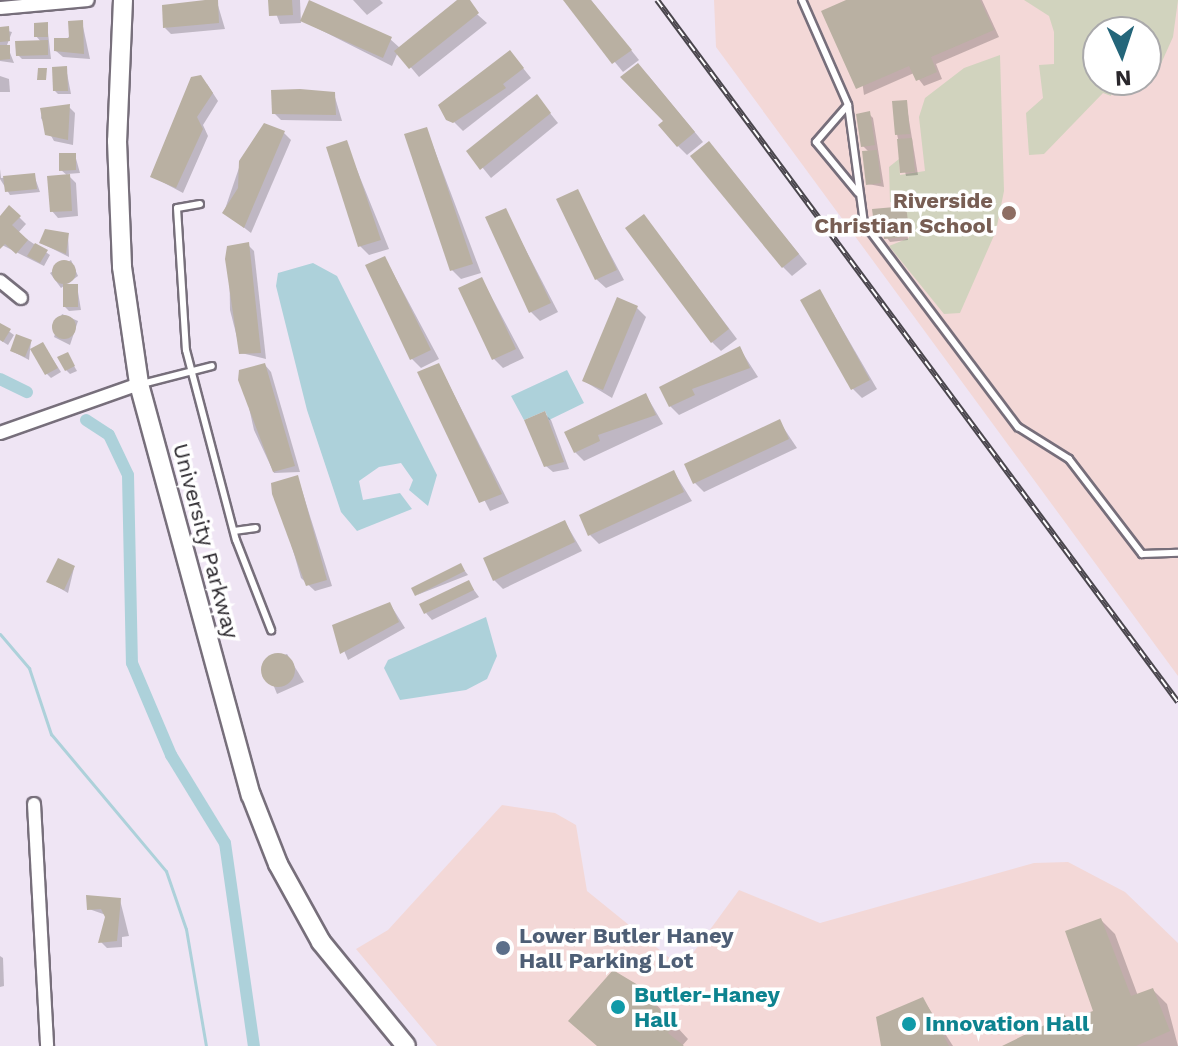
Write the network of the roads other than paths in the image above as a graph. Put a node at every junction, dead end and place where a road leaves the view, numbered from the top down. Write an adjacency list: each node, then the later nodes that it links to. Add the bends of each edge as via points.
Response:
1 (88, 0): 4 (street)
2 (123, 0): 12 (main road, University Parkway, via 120,235)
3 (802, 0): 5 (lane)
4 (6, 5)
5 (848, 105): 6 (lane); 6 (lane, via 816,142)
6 (858, 193): 16 (lane, via 864,223 1018,427 1069,459 1142,554)
7 (200, 204): 11 (lane, via 177,208)
8 (0, 281): 9 (street)
9 (21, 298)
10 (212, 366): 11 (lane)
11 (192, 371): 12 (lane); 15 (lane)
12 (139, 384): 13 (street); 20 (main road, University Parkway, via 251,795 278,864 321,942)
13 (0, 433)
14 (256, 528): 15 (lane)
15 (234, 531): 17 (lane)
16 (1178, 553)
17 (271, 630)
18 (34, 804): 19 (street)
19 (47, 1046)
20 (406, 1046)

